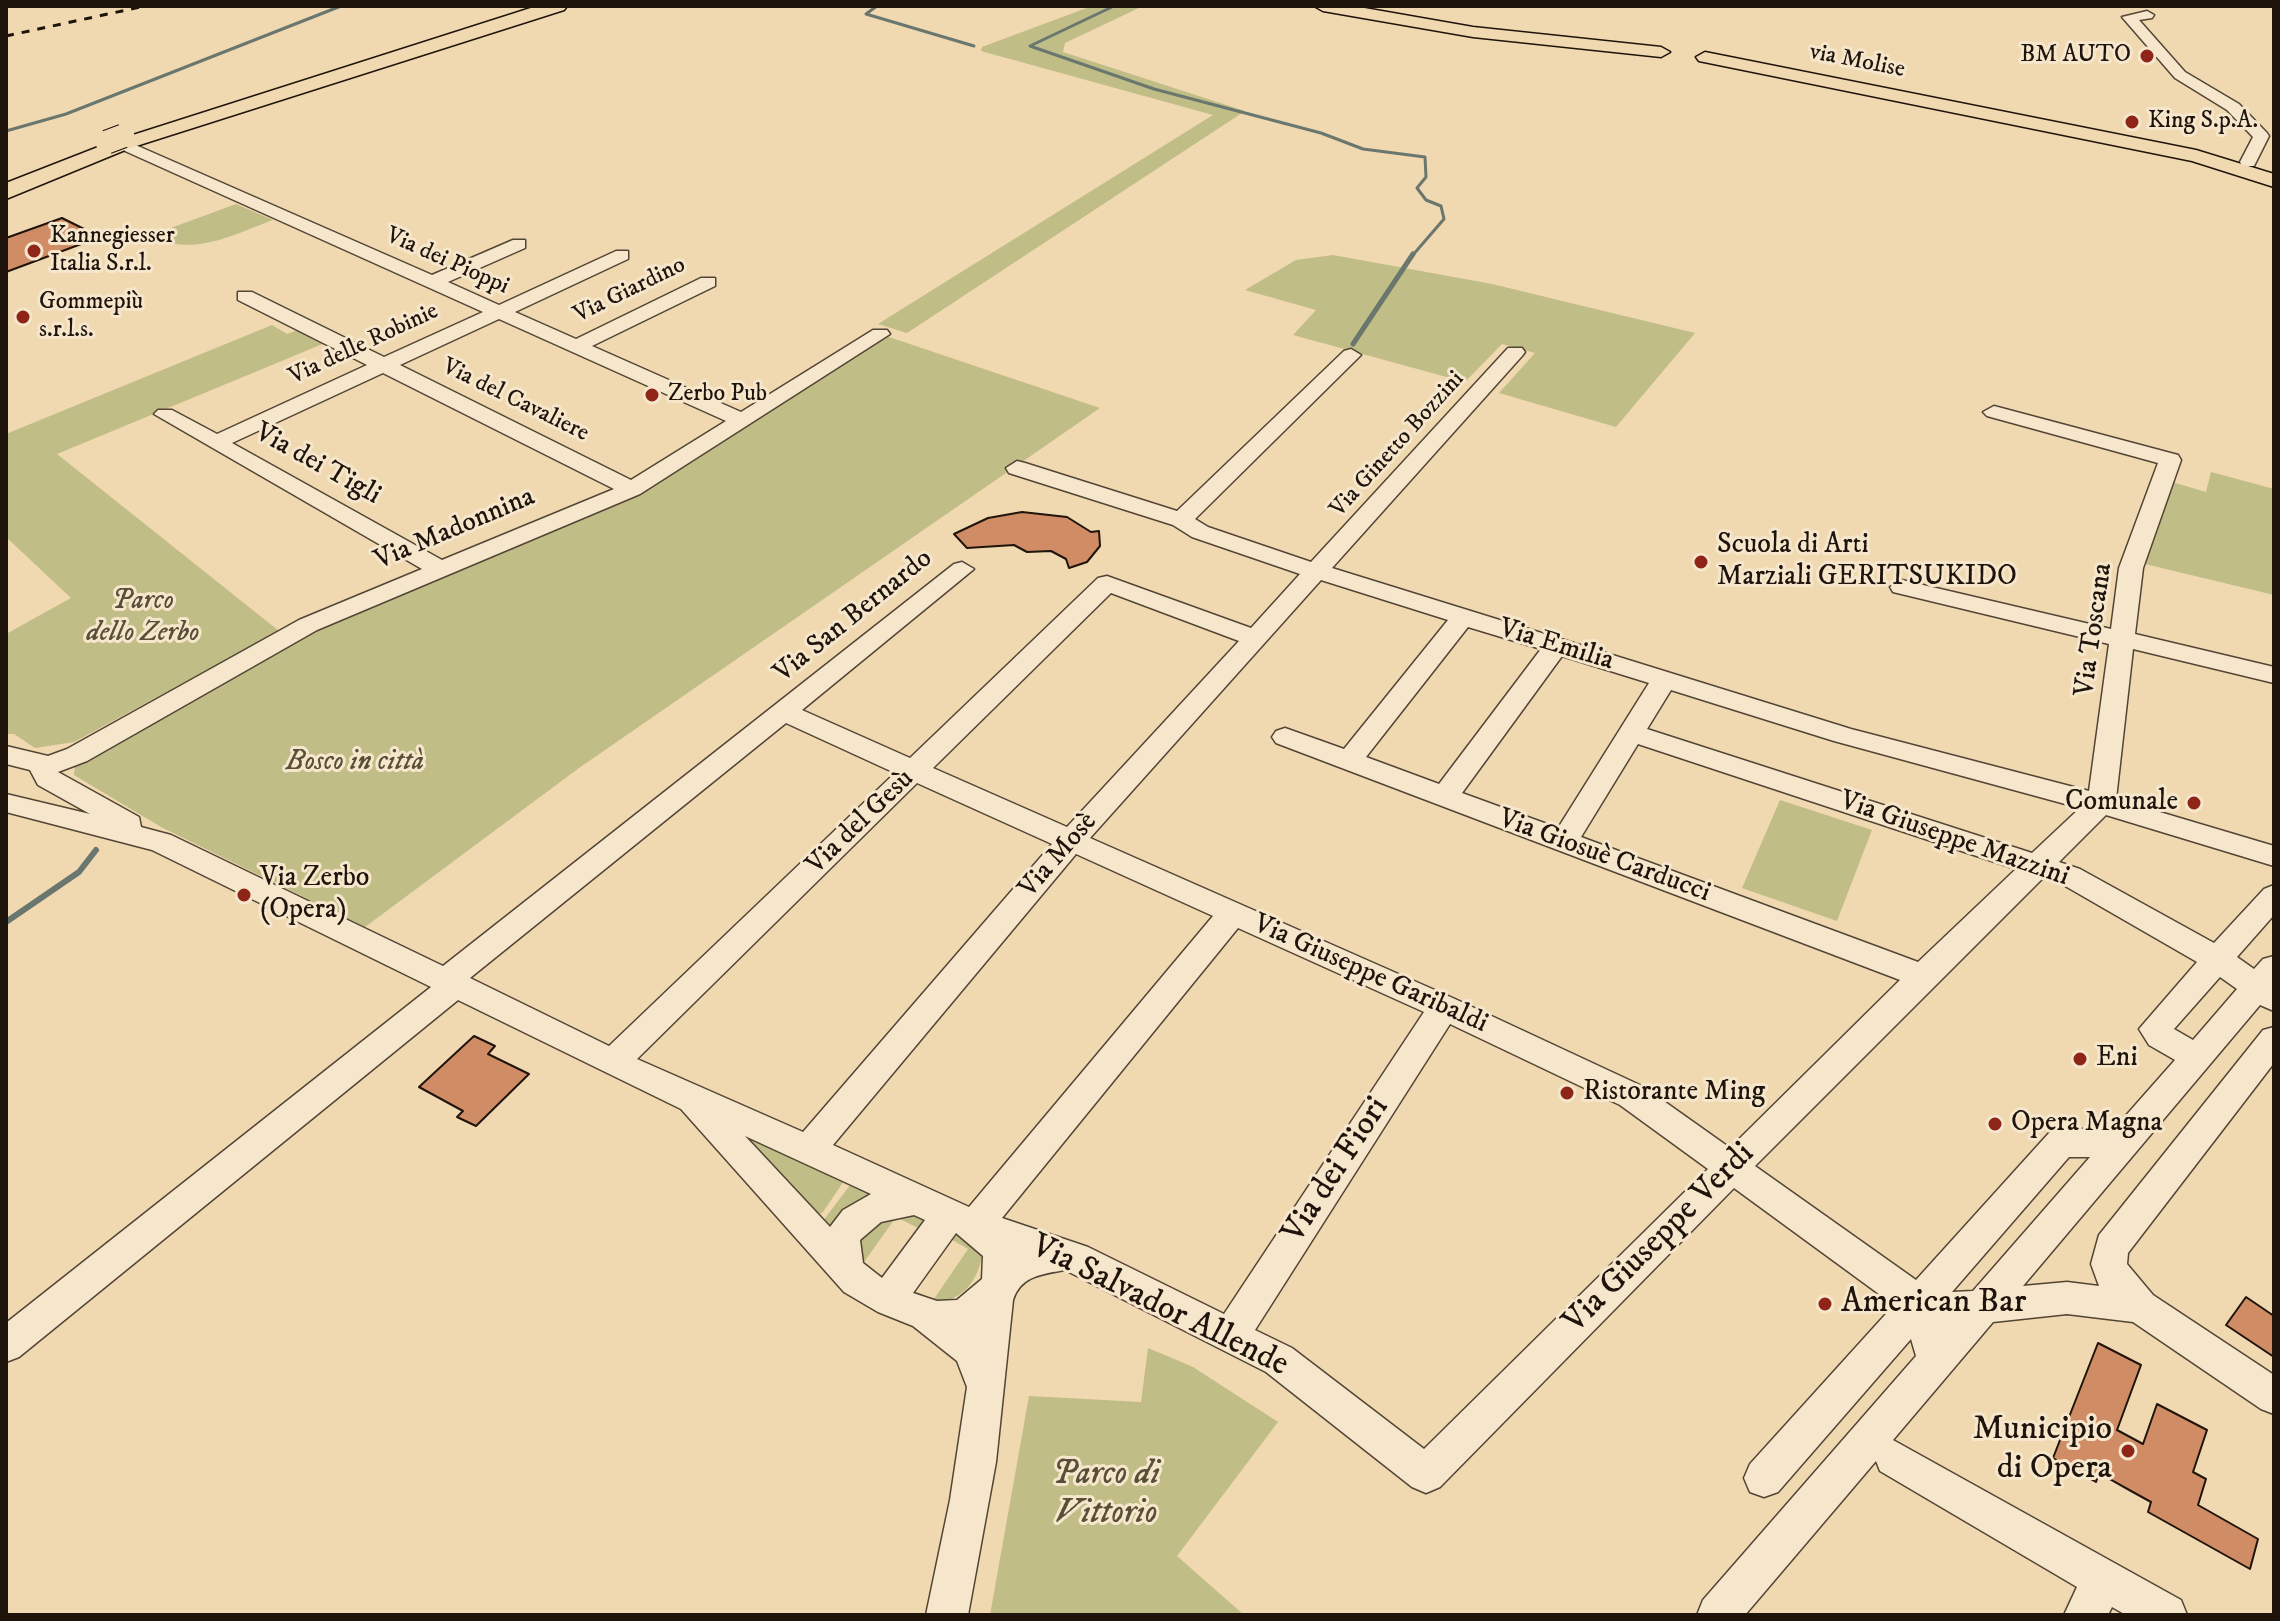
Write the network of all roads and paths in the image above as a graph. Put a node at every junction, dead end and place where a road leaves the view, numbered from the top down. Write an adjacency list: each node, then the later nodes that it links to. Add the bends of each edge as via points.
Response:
1 (538, 6): 6 (highway)
2 (557, 6): 6 (highway)
3 (1323, 6): 7 (main road, via Molise, via 1461,31 1678,54 1698,50 1705,57)
4 (2142, 11): 5 (street, via 2191,65); 8 (street, via 2129,17 2180,75 2233,107 2261,136)
5 (2252, 102)
6 (123, 143): 10 (highway); 11 (highway); 15 (street, Via dei Pioppi)
7 (2196, 156): 8 (main road); 9 (main road)
8 (2248, 162): 9 (main road)
9 (2273, 174)
10 (6, 183)
11 (6, 192)
12 (519, 244): 15 (street)
13 (622, 255): 17 (street, Via delle Robinie)
14 (708, 282): 19 (street, Via Giardino)
15 (430, 283): 17 (street, Via dei Pioppi)
16 (245, 296): 22 (street, Via del Cavaliere)
17 (498, 313): 19 (street, Via dei Pioppi); 22 (street, Via delle Robinie)
18 (880, 334): 25 (street, Via Madonnina)
19 (575, 347): 25 (street, Via dei Pioppi)
20 (1515, 352): 32 (street, Via Ginetto Bozzini)
21 (1351, 355): 29 (street)
22 (383, 365): 26 (street, Via delle Robinie); 28 (street, Via del Cavaliere)
23 (1994, 412): 36 (street, Via Toscana, via 2170,460 2131,568)
24 (165, 414): 26 (street, Via dei Tigli)
25 (744, 421): 28 (street, Via Madonnina)
26 (215, 443): 30 (street, Via dei Tigli)
27 (1017, 468): 29 (street, Via Emilia)
28 (632, 489): 30 (street, Via Madonnina)
29 (1181, 520): 32 (street, Via Emilia, via 1200,532)
30 (440, 569): 46 (street, Via Madonnina, via 308,625)
31 (962, 569): 40 (street, Via San Bernardo)
32 (1319, 572): 34 (street, Via Emilia); 35 (street, Via Mosè)
33 (1902, 587): 36 (street)
34 (1463, 617): 37 (street, Via Emilia); 44 (street)
35 (1258, 639): 45 (street, Via del Gesù, via 1107,583); 50 (street, Via Mosè)
36 (2123, 640): 38 (street); 49 (street, Via Toscana)
37 (1556, 646): 39 (street, Via Emilia); 47 (street)
38 (2274, 675)
39 (1664, 680): 41 (street); 49 (street, Via Emilia, via 1843,735)
40 (783, 712): 45 (street, Via Giuseppe Garibaldi); 59 (street, Via San Bernardo)
41 (1631, 733): 52 (street); 54 (street, Via Giuseppe Mazzini)
42 (1285, 737): 44 (street, Via Giosuè Carducci)
43 (6, 755): 46 (street, via 29,759)
44 (1349, 761): 47 (street, Via Giosuè Carducci)
45 (915, 771): 50 (street, Via Giuseppe Garibaldi); 64 (street, Via del Gesù)
46 (47, 773): 48 (street, Via Madonnina, via 35,791); 51 (street)
47 (1444, 797): 52 (street, Via Giosuè Carducci)
48 (6, 803): 51 (street)
49 (2101, 804): 53 (street, Via Emilia); 54 (street, Via Giuseppe Verdi)
50 (1071, 841): 56 (street, Via Giuseppe Garibaldi); 67 (street, Via Mosè)
51 (161, 842): 59 (street)
52 (1564, 842): 58 (street, Via Giosuè Carducci)
53 (2274, 856)
54 (2038, 866): 57 (street, Via Giuseppe Mazzini, via 2070,876); 58 (street, Via Giuseppe Verdi)
55 (2274, 896): 57 (street)
56 (1233, 913): 61 (street, Via Giuseppe Garibaldi); 70 (street)
57 (2217, 959): 60 (street, Via Giuseppe Mazzini); 63 (street, via 2155,1029)
58 (1923, 976): 68 (street, Via Giuseppe Verdi)
59 (453, 981): 64 (street); 80 (street, Via San Bernardo)
60 (2268, 984): 63 (street)
61 (1444, 1007): 68 (street, Via Giuseppe Garibaldi, via 1632,1096); 79 (street, Via dei Fiori)
62 (2274, 1039): 77 (street, via 2112,1246 2110,1273)
63 (2196, 1057): 66 (street)
64 (614, 1061): 65 (street)
65 (677, 1093): 67 (street, Via Salvador Allende); 72 (street, Via Salvador Allende, via 716,1124)
66 (2122, 1143): 75 (street, via 2061,1143); 76 (street)
67 (809, 1149): 69 (street, Via Salvador Allende)
68 (1731, 1167): 75 (street, Via Giuseppe Garibaldi); 85 (street, Via Giuseppe Verdi)
69 (914, 1200): 70 (street, Via Salvador Allende); 72 (street, via 883,1202 855,1219 842,1247)
70 (962, 1220): 71 (street, Via Salvador Allende); 73 (street, via 993,1241 1001,1257); 74 (street)
71 (1075, 1258): 73 (street, Via Salvador Allende, via 1050,1255 1025,1261); 79 (street, Via Salvador Allende)
72 (846, 1268): 74 (street, Via Salvador Allende, via 855,1280)
73 (996, 1288): 78 (street, Via Salvador Allende, via 987,1301 965,1314); 82 (street)
74 (889, 1298): 78 (street, Via Salvador Allende)
75 (1919, 1303): 76 (street, Via Giuseppe Garibaldi, via 1954,1309); 81 (street); 86 (street)
76 (1985, 1305): 77 (street, Via Giuseppe Garibaldi, via 2067,1298); 81 (street)
77 (2140, 1307): 83 (street)
78 (923, 1314): 82 (street, via 971,1350)
79 (1231, 1335): 85 (street, Via Salvador Allende, via 1279,1360)
80 (6, 1345)
81 (1937, 1363): 89 (street)
82 (987, 1391): 88 (street, via 965,1537)
83 (2274, 1396)
84 (1894, 1458): 87 (street)
85 (1426, 1474)
86 (1764, 1478)
87 (2104, 1579): 90 (street); 91 (street)
88 (947, 1615)
89 (1718, 1615)
90 (2085, 1615)
91 (2166, 1615)

